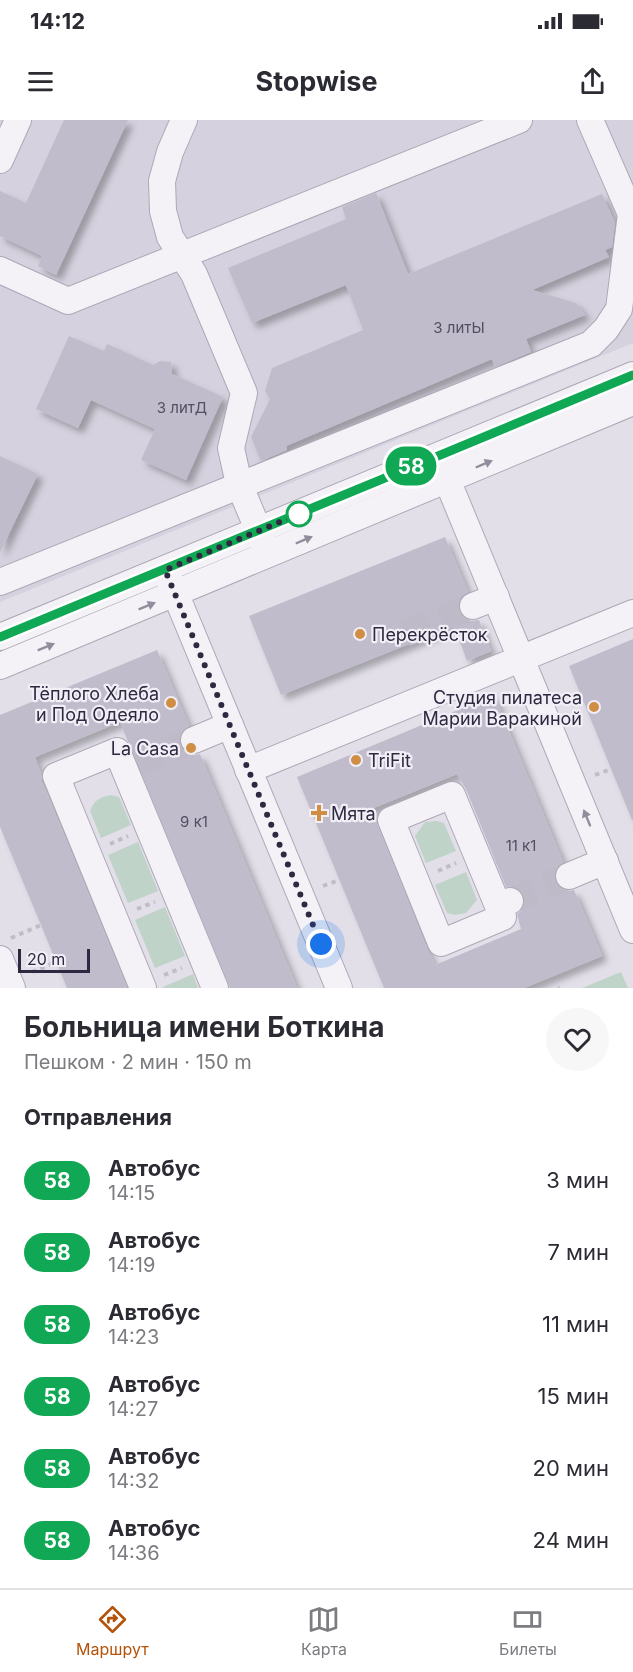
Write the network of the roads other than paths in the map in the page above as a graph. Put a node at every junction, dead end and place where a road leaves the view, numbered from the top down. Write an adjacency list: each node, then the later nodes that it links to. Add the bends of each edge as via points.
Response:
1 (18, 120): 5 (street)
2 (184, 120): 6 (street, via 162,182 163,211 170,237)
3 (519, 120): 6 (street)
4 (590, 120): 12 (street, via 630,214 619,309 606,329 591,344)
5 (0, 160)
6 (183, 256): 7 (street, via 68,301); 12 (street, via 244,393 231,448)
7 (0, 270)
8 (633, 375): 10 (street)
9 (633, 402): 11 (street, one-way to 9)
10 (437, 455): 11 (street); 13 (street)
11 (447, 479): 14 (street, one-way to 11); 20 (street, via 484,601)
12 (239, 484): 13 (street); 16 (street)
13 (258, 532): 14 (street); 15 (street)
14 (269, 555): 17 (street)
15 (165, 570): 17 (street); 19 (street)
16 (0, 582)
17 (175, 594): 21 (street, one-way to 17); 22 (street)
18 (633, 613): 20 (street)
19 (0, 637)
20 (521, 658): 24 (street); 25 (street, one-way to 20)
21 (0, 666)
22 (230, 725): 23 (street); 24 (street)
23 (194, 740)
24 (248, 770): 33 (street)
25 (605, 861): 26 (street); 28 (street)
26 (569, 876)
27 (504, 903): 27 (street, via 477,855 452,795 391,820 441,942 502,917)
28 (633, 930)
29 (2, 950): 30 (street)
30 (20, 981)
31 (142, 986): 32 (street, via 56,776 117,751 131,766 149,827)
32 (215, 988)
33 (339, 988)

